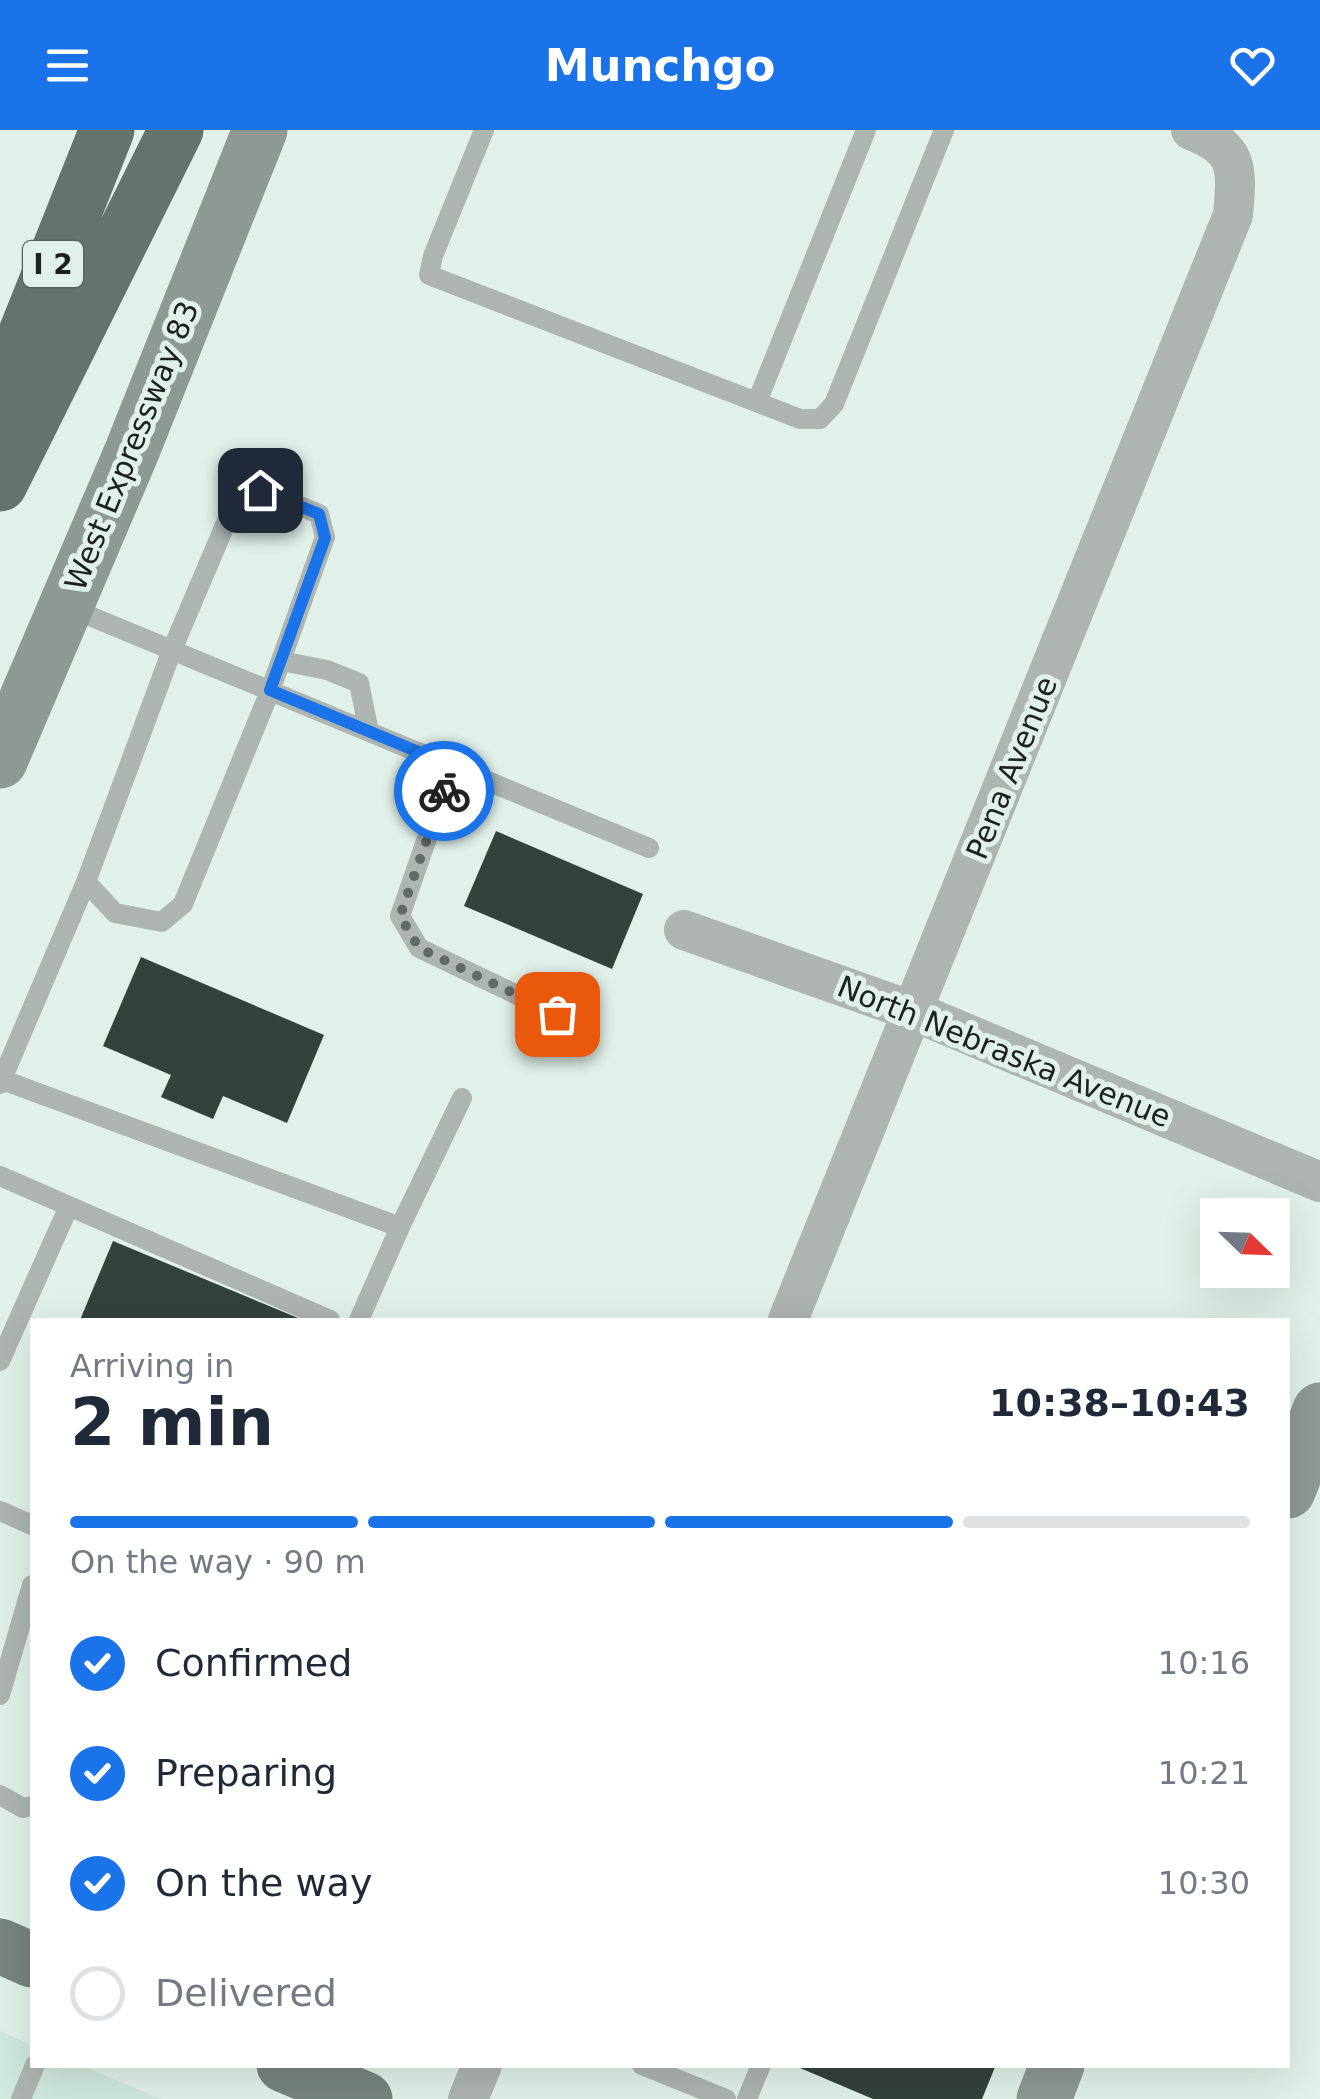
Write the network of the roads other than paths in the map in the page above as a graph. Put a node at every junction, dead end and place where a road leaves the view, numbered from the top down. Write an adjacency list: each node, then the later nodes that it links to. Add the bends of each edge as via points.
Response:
1 (107, 130): 8 (highway, I 2)
2 (176, 130): 10 (highway)
3 (260, 130): 11 (main road, West Expressway 83)
4 (484, 130): 9 (lane, via 429,275)
5 (866, 130): 9 (lane)
6 (944, 130): 9 (lane, via 834,404 820,419 800,419)
7 (1191, 130): 21 (street, Pena Avenue, via 1213,138 1230,155 1237,172 1234,214)
8 (0, 398)
9 (757, 402)
10 (0, 484)
11 (66, 606): 12 (lane); 16 (main road, West Expressway 83)
12 (172, 650): 13 (lane, via 238,497 260,490 319,514 325,538); 14 (lane); 19 (lane)
13 (281, 661): 14 (lane); 15 (lane, via 359,683)
14 (270, 690): 15 (lane); 19 (lane, via 183,904 162,922 115,913)
15 (369, 732): 17 (lane)
16 (0, 762)
17 (452, 766): 18 (lane); 22 (lane, via 400,916 419,948)
18 (648, 848)
19 (86, 882): 23 (lane)
20 (684, 930): 21 (street, North Nebraska Avenue)
21 (914, 1012): 26 (street, North Nebraska Avenue); 31 (street, Pena Avenue)
22 (557, 1014)
23 (1, 1081): 28 (lane)
24 (462, 1098): 28 (lane)
25 (0, 1176): 27 (lane)
26 (1320, 1182)
27 (68, 1206): 29 (lane); 32 (lane)
28 (400, 1227): 30 (lane)
29 (325, 1318)
30 (360, 1318)
31 (789, 1318)
32 (0, 1360)
33 (1320, 1410): 34 (main road)
34 (1290, 1487)
35 (0, 1510): 36 (lane)
36 (30, 1524)
37 (30, 1592): 38 (lane)
38 (0, 1695)
39 (0, 1794): 40 (lane)
40 (30, 1806)
41 (0, 1946): 42 (main road)
42 (30, 1959)
43 (33, 2068): 49 (lane)
44 (291, 2068): 50 (main road)
45 (481, 2068): 51 (street)
46 (649, 2068): 52 (lane)
47 (760, 2068): 53 (lane)
48 (1057, 2068): 54 (main road)
49 (21, 2099)
50 (365, 2099)
51 (468, 2099)
52 (726, 2099)
53 (747, 2099)
54 (1044, 2099)

